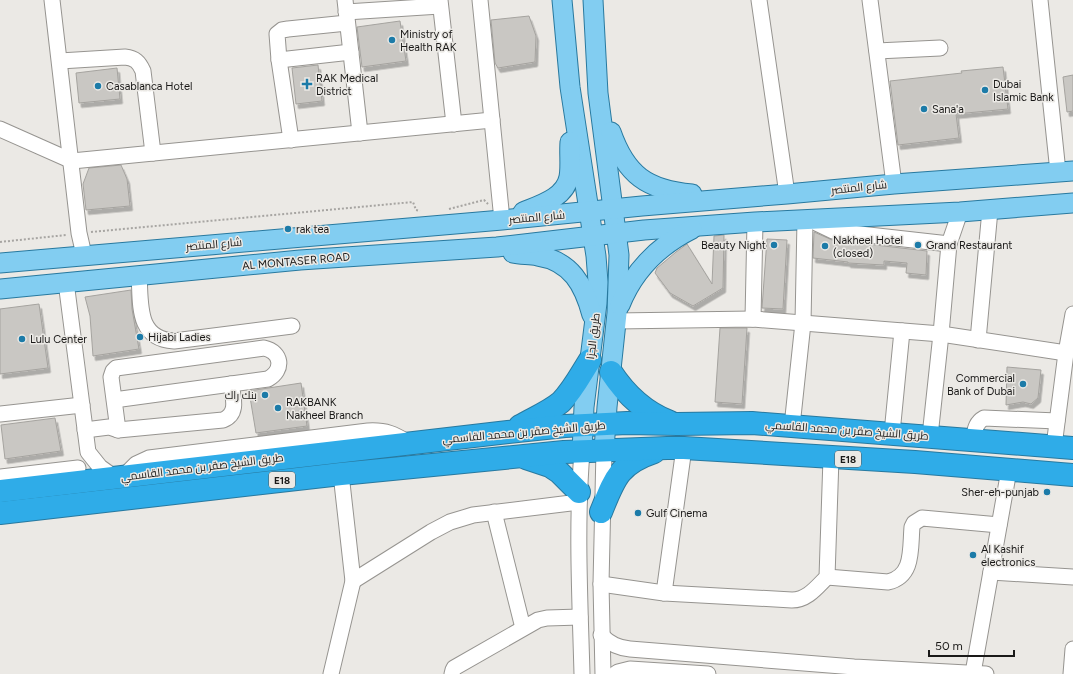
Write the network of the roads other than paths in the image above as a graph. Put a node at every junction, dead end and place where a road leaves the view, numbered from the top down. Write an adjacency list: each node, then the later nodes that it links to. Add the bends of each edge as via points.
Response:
1 (52, 0): 14 (street)
2 (480, 0): 17 (street)
3 (562, 0): 15 (main road, طريق الجزا)
4 (593, 0): 16 (main road, طريق الجزا)
5 (759, 0): 28 (street)
6 (870, 0): 11 (street)
7 (1040, 0): 26 (street)
8 (440, 3): 9 (street); 18 (street)
9 (346, 12): 12 (street); 13 (street, via 282,30 277,34)
10 (940, 48): 11 (street)
11 (877, 51): 27 (street)
12 (351, 52): 13 (street); 21 (street)
13 (279, 60): 22 (street)
14 (60, 61): 23 (street, via 124,56 137,60 143,71); 25 (street)
15 (570, 87): 20 (main road, طريق الجزا); 35 (main road, via 569,178 566,186 545,203)
16 (598, 93): 24 (main road, طريق الجزا); 29 (main road, via 617,148 630,169 639,177 664,190)
17 (492, 120): 18 (street); 35 (street)
18 (454, 124): 21 (street)
19 (0, 129): 25 (street)
20 (576, 130): 24 (main road, via 588,134 595,158); 33 (main road, طريق الجزا)
21 (360, 133): 22 (street)
22 (291, 140): 23 (street)
23 (153, 153): 25 (street)
24 (608, 159): 31 (main road, طريق الجزا)
25 (72, 161): 43 (street, via 79,233)
26 (1066, 171): 27 (main road, شارع المنتصر)
27 (894, 184): 28 (main road, شارع المنتصر)
28 (787, 194): 29 (main road, شارع المنتصر)
29 (732, 199): 31 (main road, شارع المنتصر)
30 (1073, 203): 32 (main road)
31 (613, 209): 33 (main road, شارع المنتصر); 39 (main road, طريق الجزا)
32 (990, 210): 34 (main road); 56 (street)
33 (589, 212): 35 (main road, شارع المنتصر); 40 (main road, طريق الجزا)
34 (960, 212): 36 (main road); 41 (street)
35 (502, 220): 43 (main road, شارع المنتصر)
36 (808, 220): 37 (main road); 41 (street, via 833,231); 52 (street)
37 (755, 222): 38 (main road); 50 (street)
38 (697, 226): 39 (main road); 49 (main road, via 674,238 650,258 630,284)
39 (617, 234): 40 (main road); 49 (main road, طريق الجزا, via 620,255)
40 (593, 236): 42 (main road, AL MONTASER ROAD); 51 (main road, طريق الجزا, via 598,282)
41 (949, 244): 55 (street)
42 (497, 247): 45 (main road, AL MONTASER ROAD, via 300,260); 51 (main road, via 517,254 548,258 567,268 583,288)
43 (84, 255): 44 (main road, شارع المنتصر)
44 (0, 263)
45 (139, 275): 46 (main road, AL MONTASER ROAD); 53 (street, via 142,319 149,331 161,339 174,341)
46 (66, 282): 47 (main road, AL MONTASER ROAD); 62 (street)
47 (0, 289)
48 (1073, 314): 57 (street)
49 (616, 317): 50 (street); 59 (main road, طريق الجزا)
50 (753, 319): 52 (street)
51 (595, 323): 58 (main road, طريق الجزا)
52 (803, 323): 54 (street); 68 (street)
53 (292, 326)
54 (902, 331): 55 (street); 71 (street)
55 (941, 334): 56 (street); 72 (street)
56 (978, 340): 57 (street)
57 (1066, 353): 64 (street)
58 (590, 360): 67 (main road, طريق الجزا); 70 (highway, via 561,402)
59 (611, 372): 65 (main road, طريق الجزا); 66 (highway, via 635,401 652,414)
60 (231, 384): 61 (street); 61 (street, via 268,379 278,370 276,354 269,349 260,348 120,366 113,371 111,377); 69 (street, via 234,409 232,415 226,419)
61 (114, 400): 69 (street)
62 (82, 405): 63 (street); 74 (street)
63 (0, 414)
64 (1057, 421): 73 (street, via 984,418 978,422); 75 (street)
65 (605, 424): 66 (highway, طريق الشيخ صقر بن محمد القاسمي / E18); 67 (highway, طريق الشيخ صقر بن محمد القاسمي / E18); 77 (main road, طريق الجزا)
66 (677, 424): 68 (highway, طريق الشيخ صقر بن محمد القاسمي / E18, via 752,423)
67 (584, 425): 70 (highway, طريق الشيخ صقر بن محمد القاسمي / E18); 77 (main road, طريق الجزا)
68 (792, 426): 71 (highway, طريق الشيخ صقر بن محمد القاسمي / E18)
69 (118, 430): 74 (street, via 109,427)
70 (508, 432): 85 (highway, طريق الشيخ صقر بن محمد القاسمي / E18)
71 (892, 433): 72 (highway, طريق الشيخ صقر بن محمد القاسمي / E18)
72 (930, 436): 73 (highway, طريق الشيخ صقر بن محمد القاسمي / E18)
73 (973, 440): 75 (highway, طريق الشيخ صقر بن محمد القاسمي / E18)
74 (86, 441): 80 (street); 85 (street, via 100,466)
75 (1064, 447)
76 (676, 448): 77 (highway, طريق الشيخ صقر بن محمد القاسمي / E18); 79 (highway, طريق الشيخ صقر بن محمد القاسمي / E18); 90 (highway, via 635,460 624,467 619,472); 98 (street)
77 (593, 451): 78 (highway, طريق الشيخ صقر بن محمد القاسمي / E18); 88 (street, طريق الجزا); 90 (street, طريق الجزا)
78 (522, 456): 82 (highway, طريق الشيخ صقر بن محمد القاسمي / E18); 88 (highway, via 550,466 564,476)
79 (831, 458): 81 (highway, طريق الشيخ صقر بن محمد القاسمي / E18); 94 (street)
80 (78, 468): 84 (street); 86 (street)
81 (1009, 470): 83 (highway, طريق الشيخ صقر بن محمد القاسمي / E18); 92 (street)
82 (341, 474): 91 (highway, طريق الشيخ صقر بن محمد القاسمي / E18); 96 (street)
83 (1073, 475)
84 (0, 477)
85 (119, 477): 86 (highway, طريق الشيخ صقر بن محمد القاسمي / E18)
86 (57, 485): 87 (highway, طريق الشيخ صقر بن محمد القاسمي / E18)
87 (0, 491)
88 (579, 497): 89 (street); 99 (street, طريق الجزا)
89 (494, 512): 96 (street, via 474,514 444,525); 100 (street)
90 (601, 512): 97 (street, طريق الجزا)
91 (0, 513)
92 (999, 524): 93 (street); 94 (street, via 922,518 912,527 908,564 896,580 888,582)
93 (991, 572): 95 (street); 111 (street)
94 (826, 577): 98 (street, via 806,597 799,600)
95 (1073, 577)
96 (353, 581): 105 (street)
97 (601, 584): 98 (street); 101 (street, طريق الجزا)
98 (664, 593)
99 (580, 617): 100 (street, via 547,618); 107 (street, طريق الجزا)
100 (523, 628): 106 (street, via 454,668)
101 (601, 635): 103 (street, via 617,647); 108 (street, طريق الجزا)
102 (1073, 649): 112 (street)
103 (661, 652): 104 (street); 111 (street)
104 (662, 670): 109 (street, via 630,669); 110 (street)
105 (331, 674)
106 (452, 674)
107 (582, 674)
108 (603, 674)
109 (615, 674)
110 (708, 674)
111 (980, 674)
112 (1071, 674)

